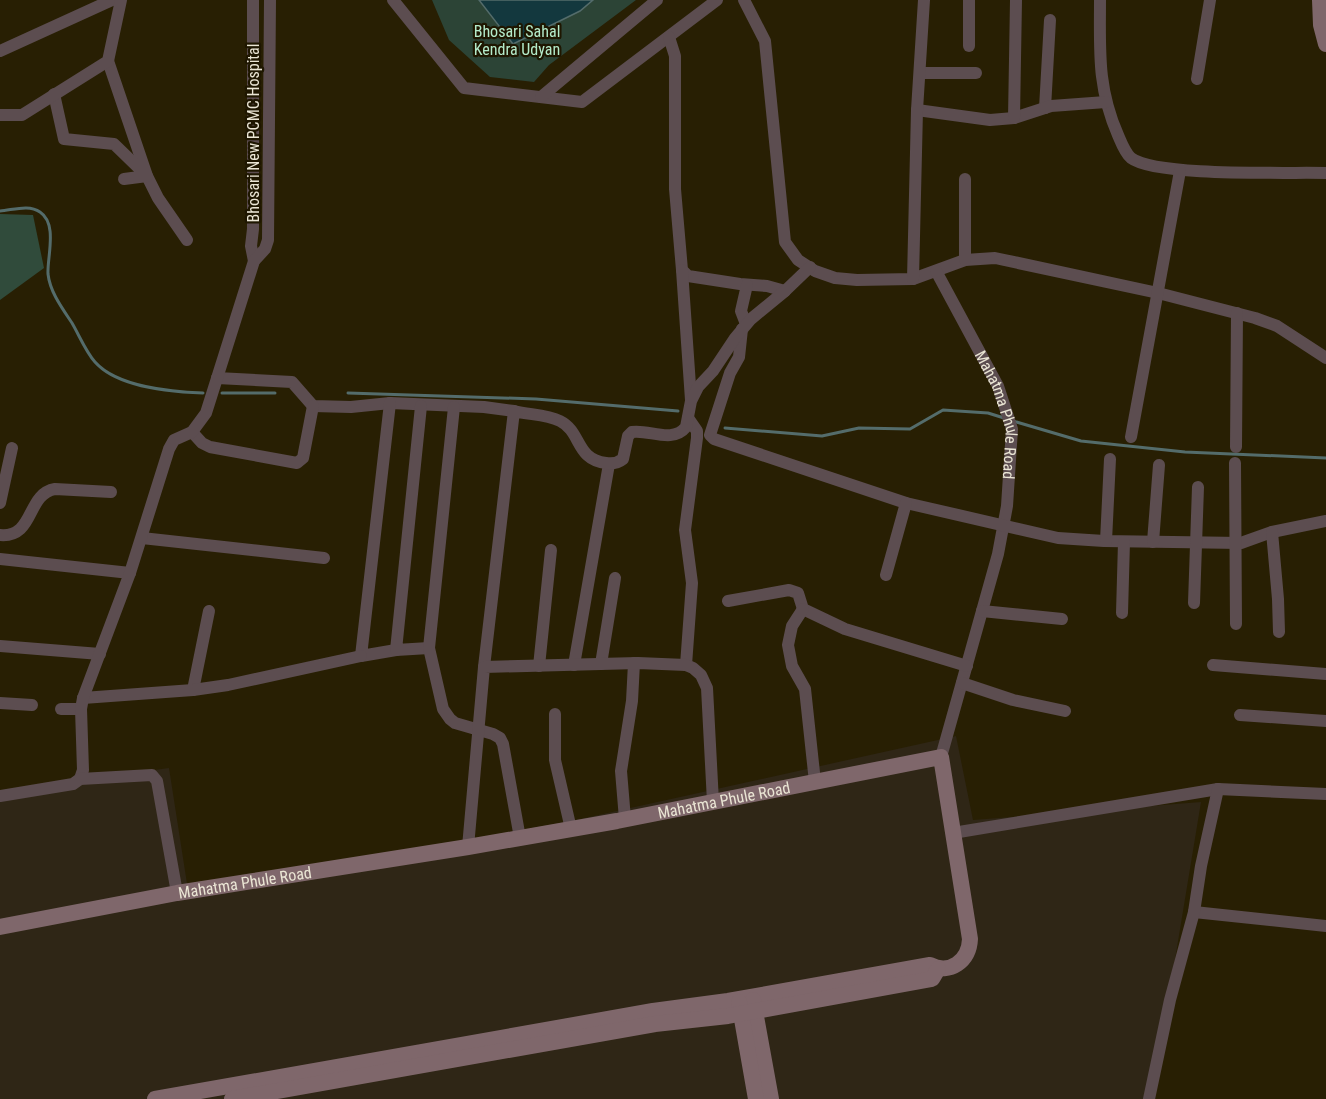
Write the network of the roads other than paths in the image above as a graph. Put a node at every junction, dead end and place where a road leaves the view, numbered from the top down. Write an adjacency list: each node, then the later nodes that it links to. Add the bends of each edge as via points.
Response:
1 (112, 0): 19 (street)
2 (121, 0): 20 (street)
3 (253, 0): 38 (street, Bhosari New PCMC Hospital, via 250,246)
4 (270, 0): 38 (street, Bhosari New PCMC Hospital, via 270,227 265,249)
5 (393, 0): 25 (street, via 464,88)
6 (657, 0): 25 (street)
7 (717, 0): 16 (street)
8 (744, 0): 39 (street, via 765,41 785,242 798,260)
9 (924, 0): 21 (street)
10 (969, 0): 18 (street)
11 (1016, 0): 30 (street)
12 (1100, 0): 26 (street, via 1100,75)
13 (1210, 0): 23 (street)
14 (1320, 0): 17 (street)
15 (1050, 20): 27 (street)
16 (669, 37): 25 (street, via 582,102); 40 (street, via 675,56 675,189)
17 (1326, 44)
18 (969, 46)
19 (0, 51)
20 (108, 61): 24 (street); 33 (street)
21 (920, 73): 22 (street); 28 (street)
22 (976, 73)
23 (1197, 79)
24 (54, 94): 29 (street, via 22,115); 33 (street, via 64,139 114,144)
25 (541, 97)
26 (1106, 102): 27 (street); 31 (street, via 1118,137 1131,158 1145,165)
27 (1045, 108): 30 (street)
28 (917, 110): 30 (street, via 990,120); 42 (street)
29 (0, 115)
30 (1014, 118)
31 (1180, 171): 32 (street); 45 (street)
32 (1326, 173)
33 (147, 176): 34 (street); 36 (street)
34 (124, 179)
35 (964, 179): 37 (street)
36 (187, 240)
37 (965, 260): 41 (street); 45 (street, via 994,258)
38 (254, 261): 49 (street, Bhosari New PCMC Hospital)
39 (810, 267): 42 (street, via 835,278); 44 (street)
40 (682, 270): 43 (street, via 688,276); 50 (street)
41 (936, 271): 42 (street); 70 (street, Mahatma Phule Road, via 998,386 1012,429)
42 (913, 279)
43 (747, 285): 44 (street); 47 (street, via 741,311)
44 (785, 291): 47 (street)
45 (1158, 293): 46 (street); 58 (street)
46 (1237, 313): 48 (street, via 1276,326); 59 (street)
47 (744, 327): 50 (street); 68 (street, via 739,357 710,430 714,439)
48 (1326, 358)
49 (217, 378): 52 (street, via 292,382); 57 (street, Bhosari New PCMC Hospital, via 206,413)
50 (691, 401): 56 (street)
51 (390, 403): 52 (street); 53 (street); 98 (street)
52 (313, 406): 57 (street, via 303,458 297,463 210,447)
53 (421, 406): 54 (street); 96 (street)
54 (454, 407): 55 (street); 95 (street)
55 (514, 411): 63 (street, via 562,422 587,457); 106 (street)
56 (688, 418): 63 (street, via 686,427 678,434 632,432 623,459); 102 (street, via 697,438 685,530 692,583)
57 (192, 432): 73 (street, via 174,440 169,449)
58 (1131, 437)
59 (1236, 447)
60 (12, 448): 67 (street)
61 (1110, 459): 74 (street)
62 (1235, 463): 78 (street)
63 (609, 464): 101 (street)
64 (1159, 465): 76 (street)
65 (1198, 487): 77 (street)
66 (111, 492): 72 (street, via 47,490 23,527 9,536)
67 (0, 503)
68 (906, 503): 70 (street); 83 (street)
69 (1326, 521): 71 (street)
70 (1003, 527): 74 (street, via 1058,538); 89 (street, Mahatma Phule Road)
71 (1272, 532): 78 (street); 93 (street)
72 (0, 536)
73 (142, 538): 80 (street); 82 (street)
74 (1106, 541): 75 (street)
75 (1124, 542): 76 (street); 90 (street)
76 (1153, 542): 77 (street)
77 (1194, 543): 78 (street); 86 (street)
78 (1235, 543): 92 (street)
79 (551, 550): 104 (street)
80 (324, 558)
81 (0, 559): 82 (street)
82 (130, 573): 97 (street)
83 (886, 575)
84 (615, 579): 100 (street)
85 (728, 601): 87 (street, via 789,590 798,593)
86 (1194, 603)
87 (803, 609): 105 (street, via 845,629); 121 (street, via 792,626 788,645 792,666 805,689)
88 (209, 610): 109 (street)
89 (982, 611): 91 (street); 105 (street, Mahatma Phule Road)
90 (1122, 613)
91 (1062, 620)
92 (1236, 624)
93 (1279, 632)
94 (0, 646): 97 (street)
95 (429, 648): 96 (street); 118 (street, via 443,709 455,723)
96 (396, 650): 98 (street)
97 (100, 654): 111 (street)
98 (361, 656): 109 (street)
99 (634, 663): 100 (street); 102 (street); 126 (street, via 621,771)
100 (601, 664): 101 (street)
101 (574, 665): 104 (street)
102 (686, 665): 125 (street, via 701,675 707,688)
103 (1213, 665): 107 (street)
104 (539, 666): 106 (street)
105 (967, 666): 108 (street, Mahatma Phule Road)
106 (484, 667): 118 (street)
107 (1326, 674)
108 (962, 683): 114 (street, via 1013,700); 119 (street, Mahatma Phule Road)
109 (193, 690): 111 (street)
110 (0, 703): 112 (street)
111 (82, 703): 113 (street); 120 (street)
112 (32, 705)
113 (61, 709)
114 (1065, 711)
115 (555, 714): 127 (street, via 555,760)
116 (1240, 715): 117 (street)
117 (1326, 721)
118 (477, 731): 129 (street, via 494,734 503,744); 130 (street)
119 (941, 758): 121 (street, Mahatma Phule Road); 128 (street)
120 (80, 779): 124 (street, via 73,784); 131 (street, via 144,774 157,780)
121 (815, 782): 125 (street, Mahatma Phule Road)
122 (1218, 789): 123 (street); 128 (street); 132 (street)
123 (1326, 794)
124 (0, 796)
125 (713, 802): 126 (street, Mahatma Phule Road)
126 (625, 819): 127 (street, Mahatma Phule Road)
127 (570, 829): 129 (street, Mahatma Phule Road)
128 (953, 833): 135 (street, via 970,939 963,960 938,969 930,965)
129 (520, 838): 130 (street, Mahatma Phule Road)
130 (468, 848): 131 (street, Mahatma Phule Road)
131 (177, 893): 134 (street, Mahatma Phule Road)
132 (1194, 912): 133 (street); 141 (street)
133 (1326, 926)
134 (0, 927)
135 (747, 1005): 136 (street, via 656,1024); 139 (street); 140 (street)
136 (463, 1051): 137 (street); 138 (street)
137 (155, 1099)
138 (232, 1099)
139 (756, 1099)
140 (771, 1099)
141 (1149, 1099)

